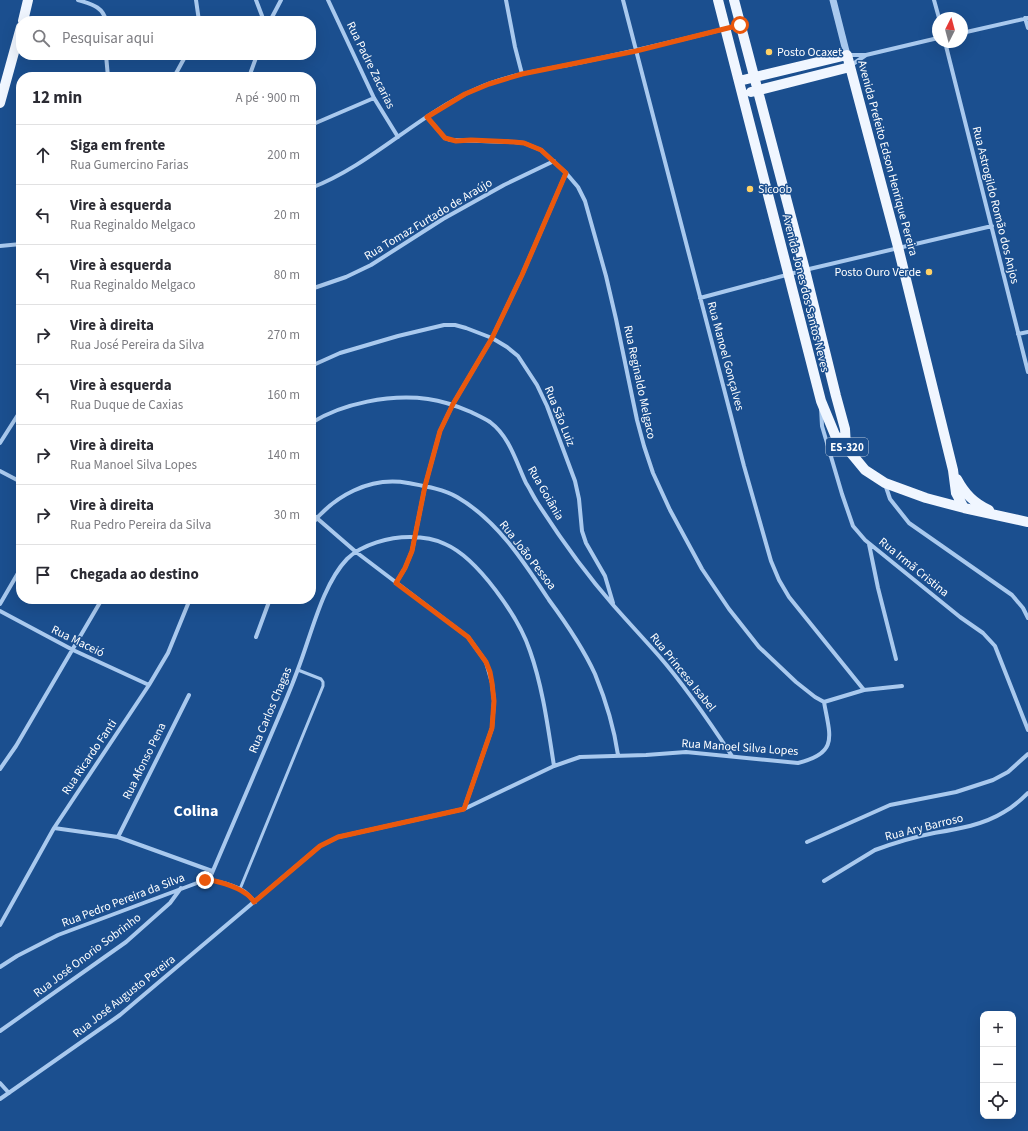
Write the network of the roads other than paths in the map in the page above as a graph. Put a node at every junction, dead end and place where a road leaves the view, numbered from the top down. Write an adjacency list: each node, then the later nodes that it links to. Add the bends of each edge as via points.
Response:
1 (28, 0): 14 (main road)
2 (78, 0): 15 (street, via 95,6)
3 (196, 0): 16 (street)
4 (256, 0): 17 (street)
5 (281, 0): 18 (street)
6 (328, 0): 42 (street, Rua Padre Zacarias)
7 (506, 0): 37 (street)
8 (623, 0): 27 (street, Rua Manoel Gonçalves)
9 (718, 0): 21 (main road, Avenida Jones dos Santos Neves / ES-320)
10 (734, 0): 20 (main road, Avenida Jones dos Santos Neves)
11 (833, 0): 28 (street, Avenida Prefeito Edson Henrique Pereira)
12 (934, 0): 13 (street)
13 (937, 12)
14 (24, 16)
15 (105, 16)
16 (198, 16)
17 (262, 16)
18 (273, 16)
19 (1027, 18): 22 (street); 23 (street)
20 (740, 25): 21 (street); 38 (main road, Avenida Jones dos Santos Neves)
21 (725, 28): 27 (street); 39 (main road, Avenida Jones dos Santos Neves / ES-320)
22 (1028, 28)
23 (968, 32)
24 (932, 39): 29 (street)
25 (16, 45): 43 (main road)
26 (947, 48): 50 (street, Rua Astrogildo Romão dos Anjos)
27 (636, 51): 37 (street); 57 (street, Rua Manoel Gonçalves)
28 (847, 55): 29 (street); 33 (main road, Avenida Prefeito Edson Henrique Pereira); 38 (main road)
29 (866, 55): 33 (street)
30 (106, 60): 34 (street)
31 (183, 60): 35 (street)
32 (255, 60): 36 (street)
33 (850, 67): 40 (main road); 53 (main road, Avenida Prefeito Edson Henrique Pereira)
34 (108, 72)
35 (177, 72)
36 (251, 72)
37 (522, 74): 44 (street, via 477,88)
38 (754, 78): 39 (main road); 40 (main road, Avenida Jones dos Santos Neves)
39 (739, 81): 41 (main road, Avenida Jones dos Santos Neves / ES-320)
40 (757, 90): 41 (main road); 54 (main road, Avenida Jones dos Santos Neves)
41 (743, 94): 55 (main road, Avenida Jones dos Santos Neves / ES-320)
42 (374, 98): 45 (street); 46 (street, Rua Padre Zacarias)
43 (0, 103)
44 (427, 117): 46 (street); 47 (street, Rua Reginaldo Melgaco, via 445,138 450,140 524,143 541,150)
45 (316, 123)
46 (398, 137): 49 (street, via 344,173)
47 (554, 161): 48 (street, Rua Reginaldo Melgaco); 56 (street, Rua Tomaz Furtado de Araújo, via 443,219 371,265)
48 (566, 173): 60 (street); 99 (street, Rua Reginaldo Melgaco, via 578,187 585,201 616,319 638,426 653,473 670,510 702,569 750,637 796,682)
49 (316, 186)
50 (992, 226): 53 (street); 59 (street, Rua Astrogildo Romão dos Anjos)
51 (16, 244): 52 (street)
52 (0, 246)
53 (898, 248): 54 (street); 70 (main road, Avenida Prefeito Edson Henrique Pereira)
54 (805, 270): 55 (street); 63 (main road, Avenida Jones dos Santos Neves)
55 (788, 274): 57 (street); 64 (main road, Avenida Jones dos Santos Neves / ES-320)
56 (316, 287)
57 (700, 298): 97 (street, Rua Manoel Gonçalves, via 744,466 779,580 789,597)
58 (1028, 332): 59 (street)
59 (1018, 334): 62 (street, Rua Astrogildo Romão dos Anjos)
60 (492, 338): 61 (street, Rua São Luiz, via 455,325 444,325 340,353); 65 (street); 88 (street, Rua São Luiz, via 518,356 547,406 575,481 582,531 605,576)
61 (316, 364)
62 (1028, 372)
63 (836, 396): 64 (street); 69 (main road, Avenida Jones dos Santos Neves, via 845,429)
64 (821, 401): 69 (main road, Avenida Jones dos Santos Neves / ES-320, via 835,435); 80 (street, Rua Irmã Cristina, via 822,426 842,494 853,526)
65 (453, 404): 67 (street, via 428,399 377,400 347,407); 74 (street, via 440,431); 88 (street, Rua Goiânia, via 488,420 504,436 538,503)
66 (16, 418): 68 (street)
67 (316, 420)
68 (0, 444)
69 (846, 447): 73 (main road, Avenida Jones dos Santos Neves / ES-320, via 865,470)
70 (953, 470): 75 (main road, Avenida Prefeito Edson Henrique Pereira, via 956,492); 76 (main road, via 971,499)
71 (0, 471): 72 (street)
72 (16, 479)
73 (885, 483): 75 (main road, Avenida Jones dos Santos Neves / ES-320); 90 (street, via 890,499 909,523 1012,595)
74 (425, 486): 77 (street, Rua João Pessoa, via 397,481 363,486 348,492); 79 (street); 102 (street, Rua João Pessoa, via 456,496 478,512 500,532 535,579 571,631 594,674 609,712)
75 (963, 508): 76 (main road, ES-320)
76 (1002, 516): 78 (main road, ES-320)
77 (317, 518): 81 (street)
78 (1028, 522)
79 (414, 537): 81 (street, via 388,539); 83 (street, via 409,559); 104 (street, via 445,543 471,561 522,630 531,651 540,687)
80 (869, 544): 93 (street); 100 (street, Rua Irmã Cristina, via 983,633 995,646)
81 (356, 552): 83 (street); 94 (street, Rua Carlos Chagas, via 347,559 333,580 321,605)
82 (16, 577): 84 (street)
83 (396, 583): 107 (street, via 468,637 490,672 494,701 492,728)
84 (0, 604)
85 (99, 604): 92 (street)
86 (188, 604): 95 (street, Rua Ricardo Fanti, via 168,653)
87 (268, 604): 91 (street)
88 (613, 605): 103 (street, Rua Princesa Isabel, via 660,657 706,716)
89 (0, 611): 92 (street, Rua Maceió)
90 (1028, 618)
91 (256, 637)
92 (73, 650): 95 (street, Rua Maceió); 105 (street)
93 (896, 659)
94 (298, 670): 111 (street, Rua Carlos Chagas); 115 (lane, via 321,679 323,686)
95 (149, 685): 108 (street, Rua Ricardo Fanti)
96 (902, 686): 97 (street)
97 (864, 690): 99 (street)
98 (189, 695): 109 (street, Rua Afonso Pena)
99 (824, 702): 103 (street, Rua Manoel Silva Lopes, via 829,741 826,750 819,756 798,763)
100 (1028, 730)
101 (1028, 754): 110 (street, via 1008,772 993,780 956,792 890,805)
102 (618, 755): 103 (street, Rua Manoel Silva Lopes, via 686,752); 104 (street, Rua Manoel Silva Lopes, via 572,758)
103 (732, 756)
104 (554, 766): 107 (street, Rua Manoel Silva Lopes)
105 (0, 769)
106 (1028, 793): 113 (street, Rua Ary Barroso, via 1004,812 987,820 875,850)
107 (464, 809): 116 (street, Rua Manoel Silva Lopes, via 329,841)
108 (54, 828): 109 (street); 117 (street, Rua Ricardo Fanti)
109 (118, 837): 111 (street)
110 (807, 842)
111 (212, 871): 112 (street, Rua Carlos Chagas)
112 (209, 880): 114 (street, Rua Pedro Pereira da Silva); 115 (street)
113 (824, 881)
114 (181, 888): 118 (street, Rua Pedro Pereira da Silva, via 58,935); 119 (street, Rua José Onorio Sobrinho, via 170,903 126,942)
115 (240, 889): 116 (street)
116 (254, 902): 121 (street, Rua José Augusto Pereira, via 120,1015)
117 (0, 925)
118 (0, 966)
119 (0, 1031)
120 (0, 1083): 121 (street)
121 (9, 1094): 122 (street, Rua José Augusto Pereira)
122 (0, 1099)

